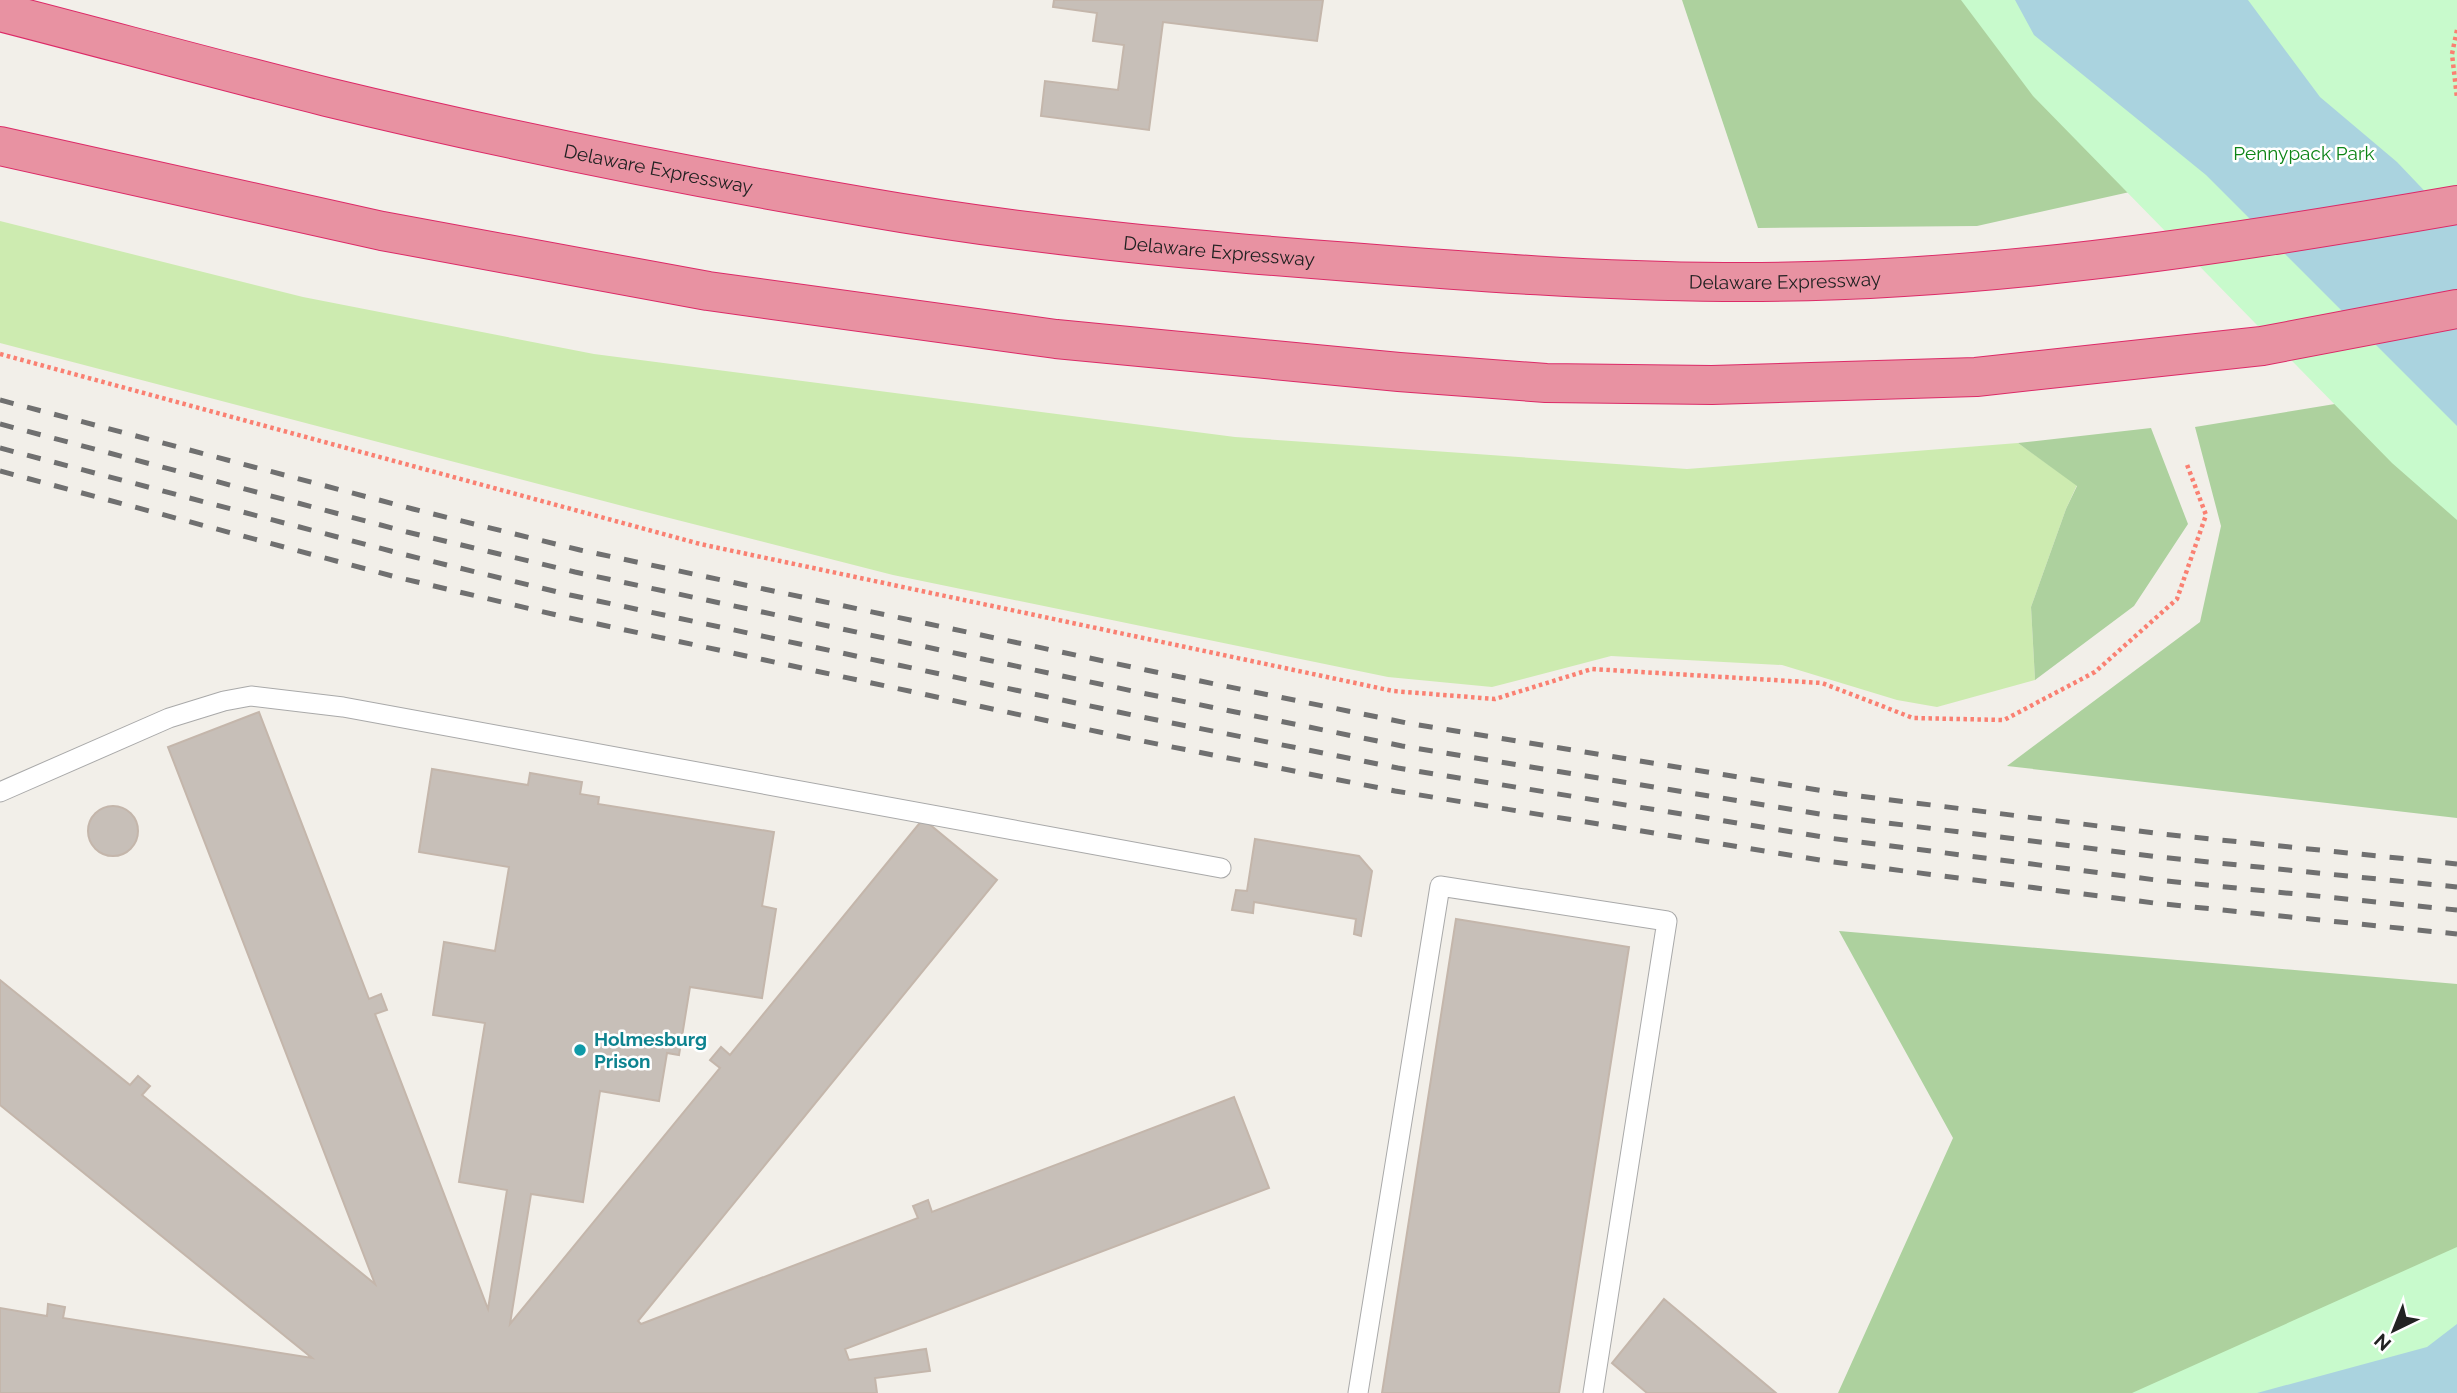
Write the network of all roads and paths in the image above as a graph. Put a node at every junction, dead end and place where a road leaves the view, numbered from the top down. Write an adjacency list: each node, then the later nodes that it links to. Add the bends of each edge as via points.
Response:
1 (0, 12): 5 (highway, Delaware Expressway, via 332,98 628,163 870,208 1096,241 1528,276 1727,282 1889,278 2079,262)
2 (2457, 30): 3 (path, via 2452,54)
3 (2457, 98)
4 (0, 146): 6 (highway, via 382,231 681,286 1056,339 1546,383 1712,385 1976,377 2262,345)
5 (2457, 205)
6 (2457, 309)
7 (0, 354): 8 (path, via 700,544 1393,691 1495,699 1592,669 1822,683 1913,718 2004,720 2095,672 2177,599 2206,515)
8 (2186, 462)
9 (0, 792): 10 (lane, via 169,718 251,696 343,707)
10 (1221, 868)
11 (1358, 1393): 12 (lane, via 1440,886 1667,921)
12 (1593, 1393)

